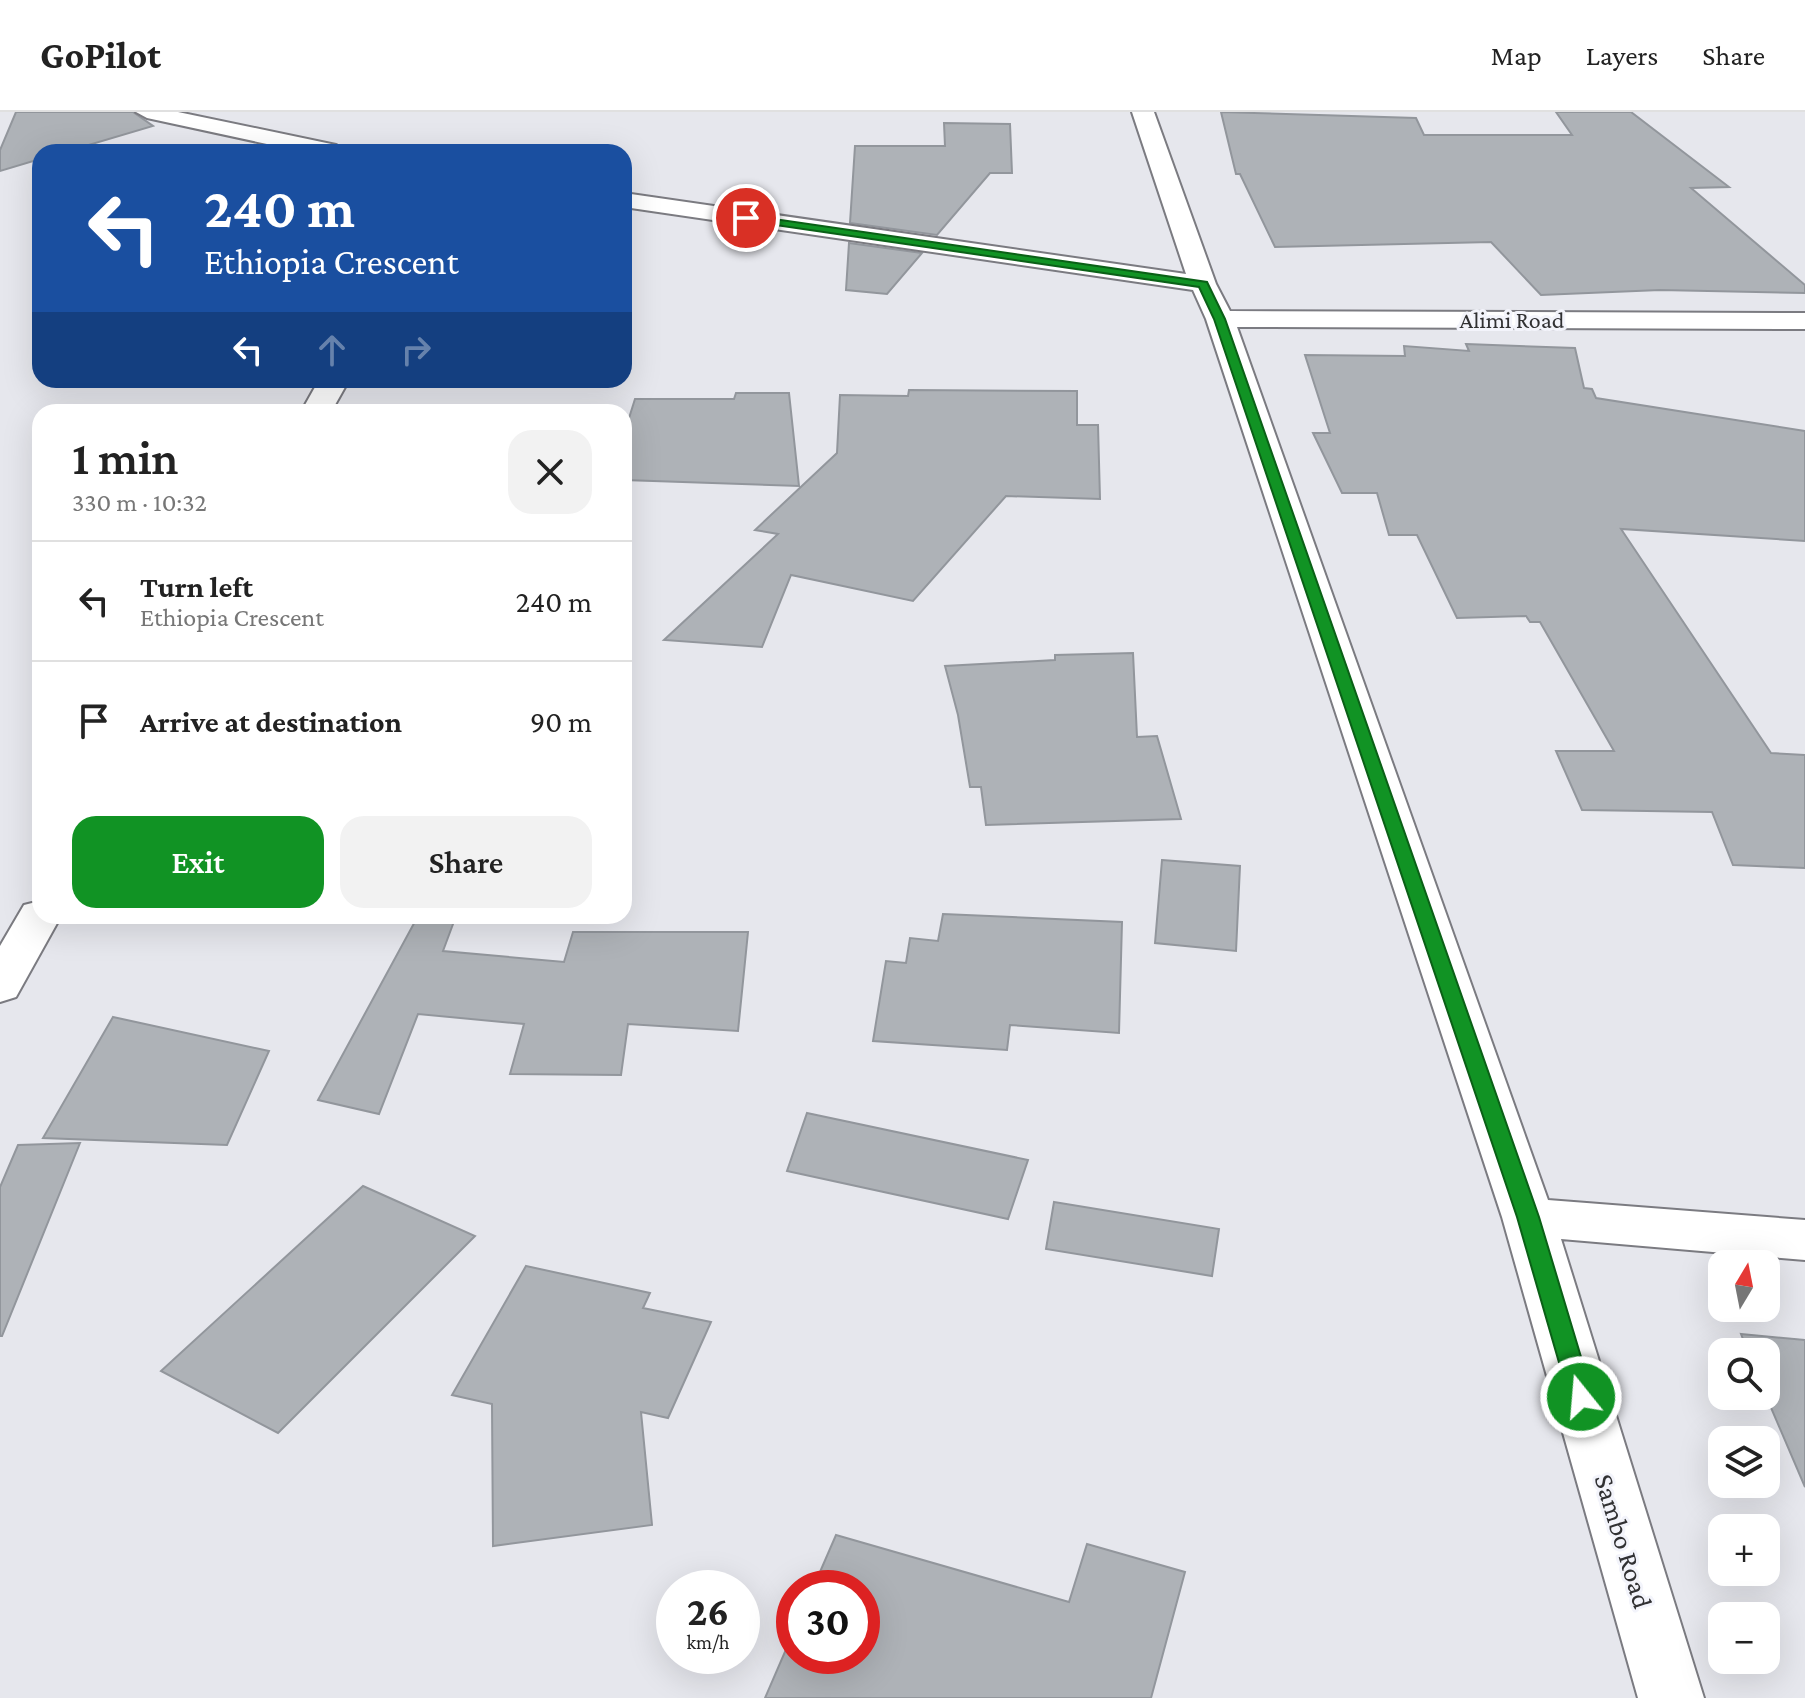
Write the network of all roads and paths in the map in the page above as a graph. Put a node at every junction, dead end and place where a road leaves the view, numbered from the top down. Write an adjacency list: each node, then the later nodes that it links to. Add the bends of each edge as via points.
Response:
1 (147, 112): 3 (street)
2 (1143, 112): 5 (street, Sambo Road)
3 (298, 144)
4 (632, 201): 5 (street, Alimi Road)
5 (1211, 302): 6 (street, Alimi Road); 9 (street, Sambo Road)
6 (1805, 321)
7 (35, 924): 8 (street)
8 (0, 987)
9 (1528, 1217): 10 (street); 11 (street, Sambo Road)
10 (1805, 1240)
11 (1671, 1698)

